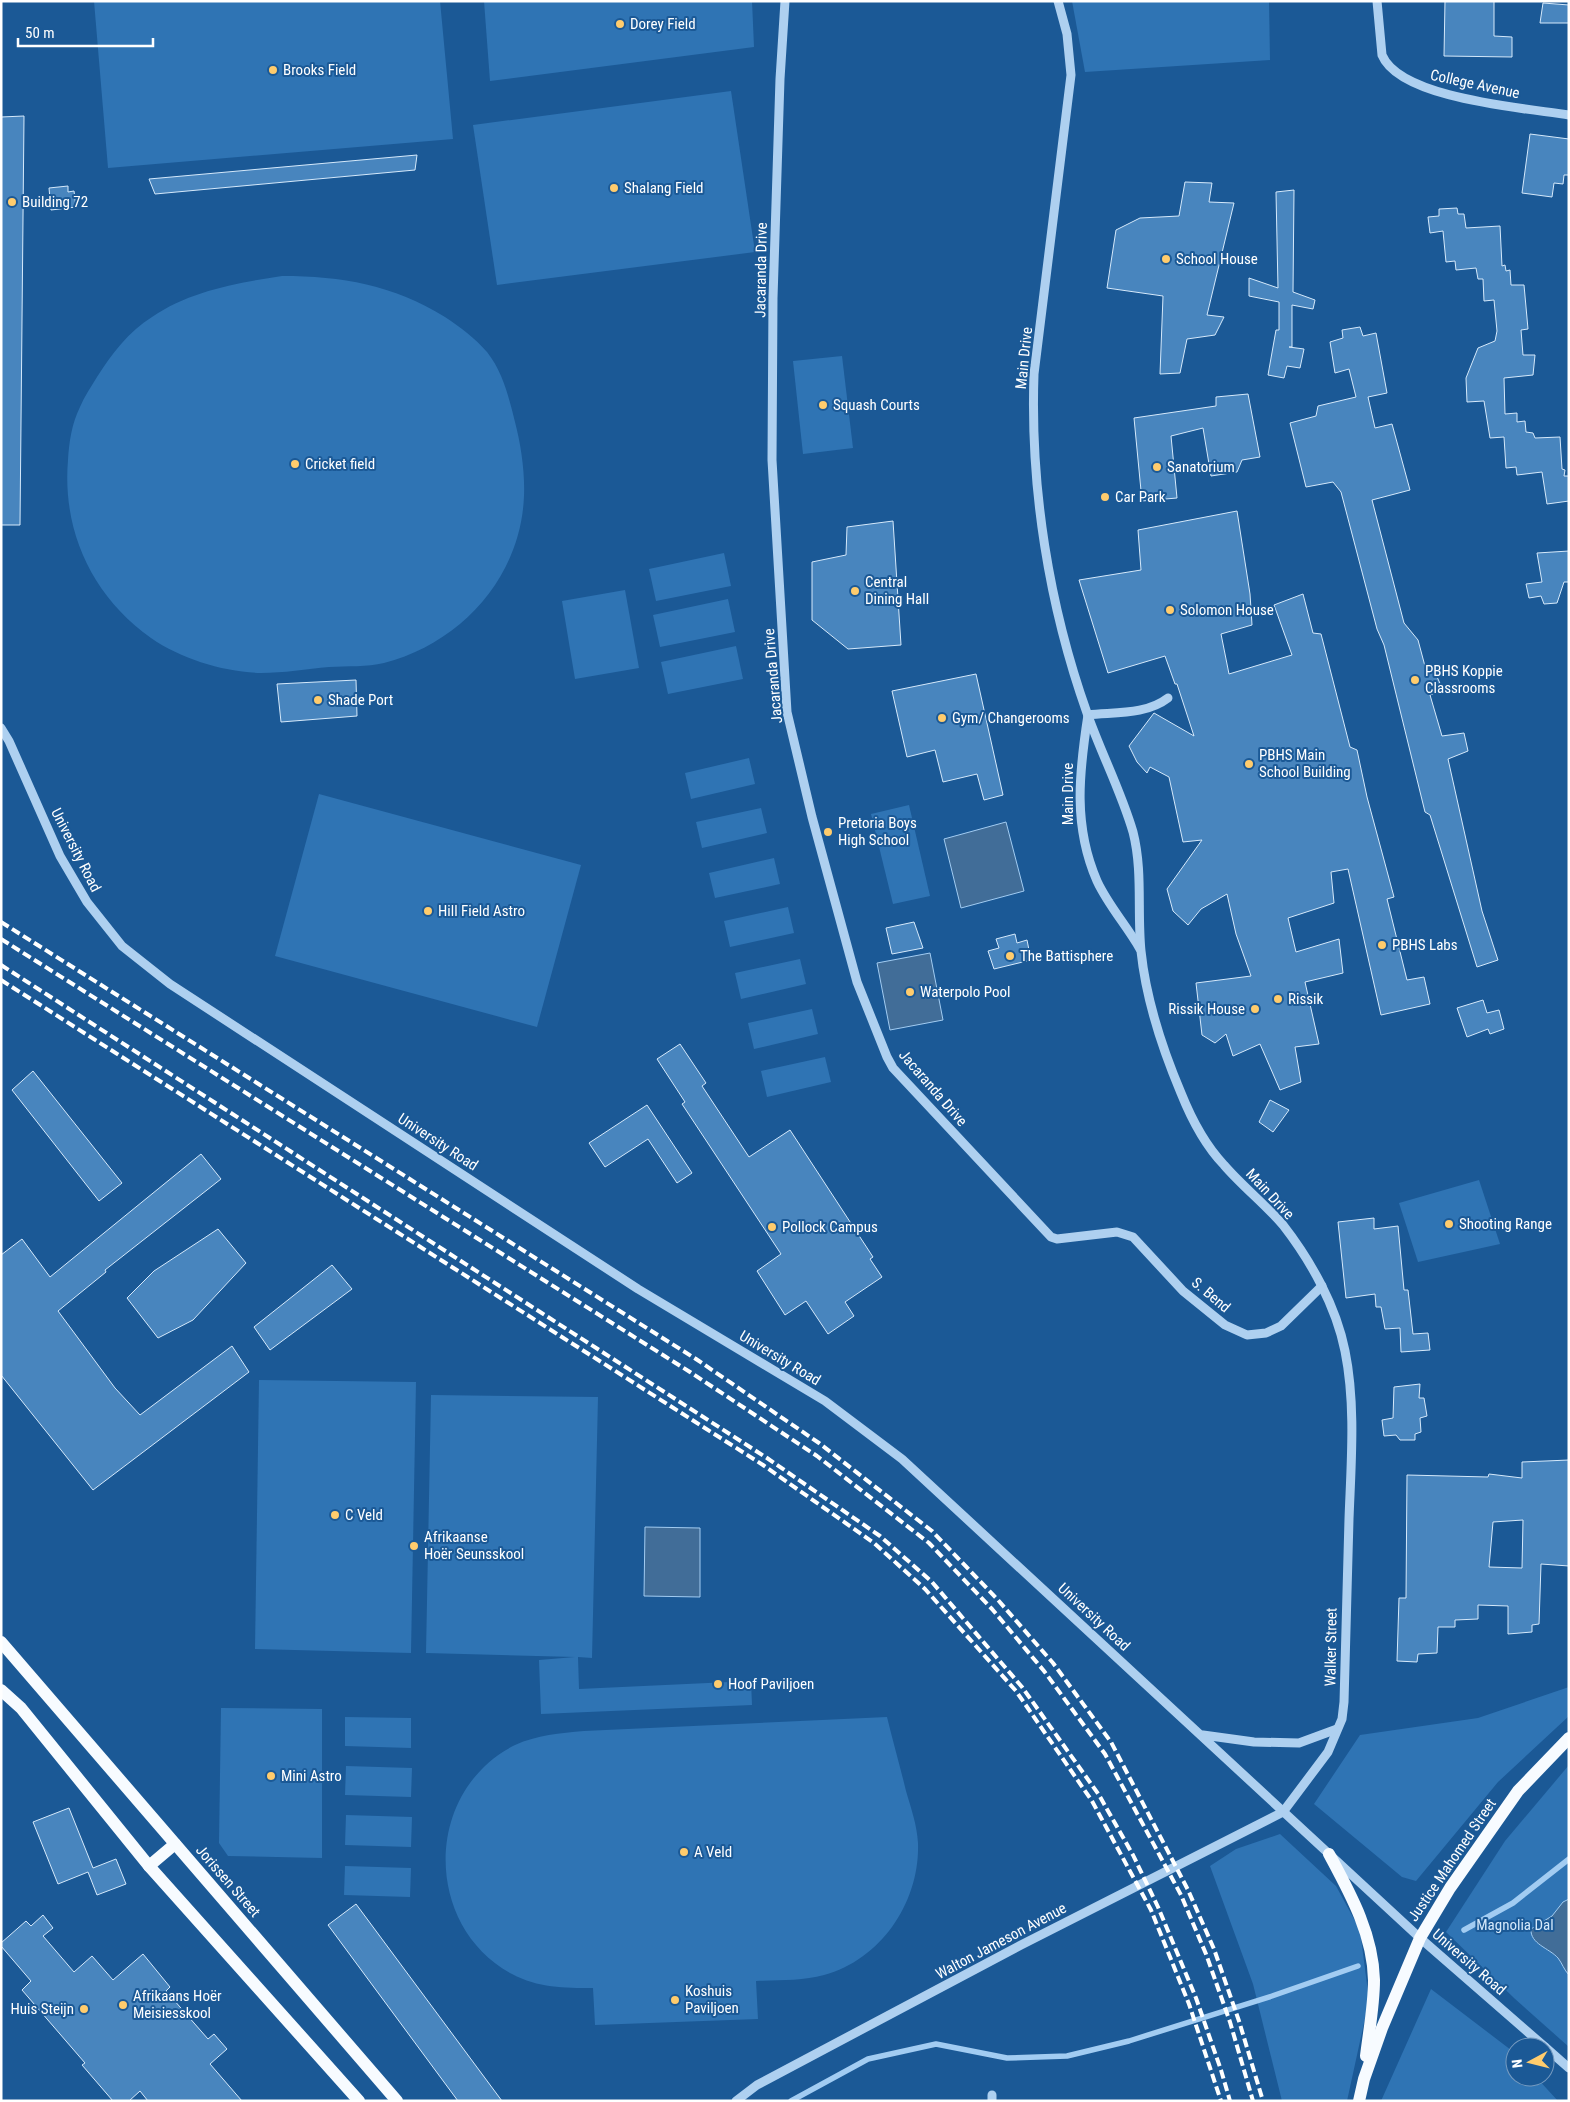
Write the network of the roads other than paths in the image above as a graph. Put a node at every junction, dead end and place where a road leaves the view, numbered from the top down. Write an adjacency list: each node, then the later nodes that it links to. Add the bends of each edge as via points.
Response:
1 (785, 1): 9 (street, Jacaranda Drive, via 779,89 772,460 787,712 812,817 857,982 890,1063 1047,1234 1057,1239)
2 (1058, 1): 6 (street, Main Drive, via 1071,75 1034,374 1033,405 1042,526 1060,629)
3 (1377, 1): 4 (street, College Avenue, via 1382,55 1393,72 1439,93)
4 (1569, 116)
5 (1168, 698): 6 (street, via 1145,710)
6 (1088, 715): 8 (street, Main Drive, via 1133,832 1139,870); 8 (street, Main Drive, via 1081,764 1079,808 1082,836 1098,881)
7 (1, 728): 15 (street, University Road, via 69,874 106,928 139,962 638,1289 858,1424 902,1459)
8 (1141, 949): 10 (street, Main Drive, via 1157,1028 1181,1094 1203,1137 1221,1163 1282,1225)
9 (1085, 1237): 10 (street, S. Bend, via 1117,1232 1133,1237 1183,1291 1225,1325 1247,1335 1266,1333 1281,1326)
10 (1322, 1286): 11 (street, Main Drive, via 1345,1349)
11 (1351, 1465): 14 (street, Walker Street, via 1344,1702)
12 (1, 1642): 18 (main road, Jorissen Street)
13 (1, 1690): 20 (main road, via 21,1708)
14 (1337, 1730): 15 (street, via 1299,1743 1254,1742); 17 (street, Walker Street, via 1328,1752)
15 (1202, 1735): 17 (street, University Road)
16 (1569, 1738): 21 (main road, Justice Mahomed Street, via 1518,1790 1450,1888)
17 (1283, 1812): 19 (street, University Road); 28 (street, Walton Jameson Avenue, via 1004,1954 757,2085)
18 (175, 1844): 20 (main road); 27 (main road, Jorissen Street)
19 (1328, 1854): 21 (street, University Road); 25 (main road, via 1361,1918 1374,1978)
20 (149, 1866): 26 (main road)
21 (1420, 1938): 22 (street, University Road); 25 (main road, Justice Mahomed Street)
22 (1534, 2037)
23 (1555, 2056): 24 (street, University Road)
24 (1569, 2068)
25 (1364, 2079): 29 (main road, Justice Mahomed Street)
26 (358, 2101)
27 (397, 2101)
28 (736, 2101)
29 (1358, 2101)

